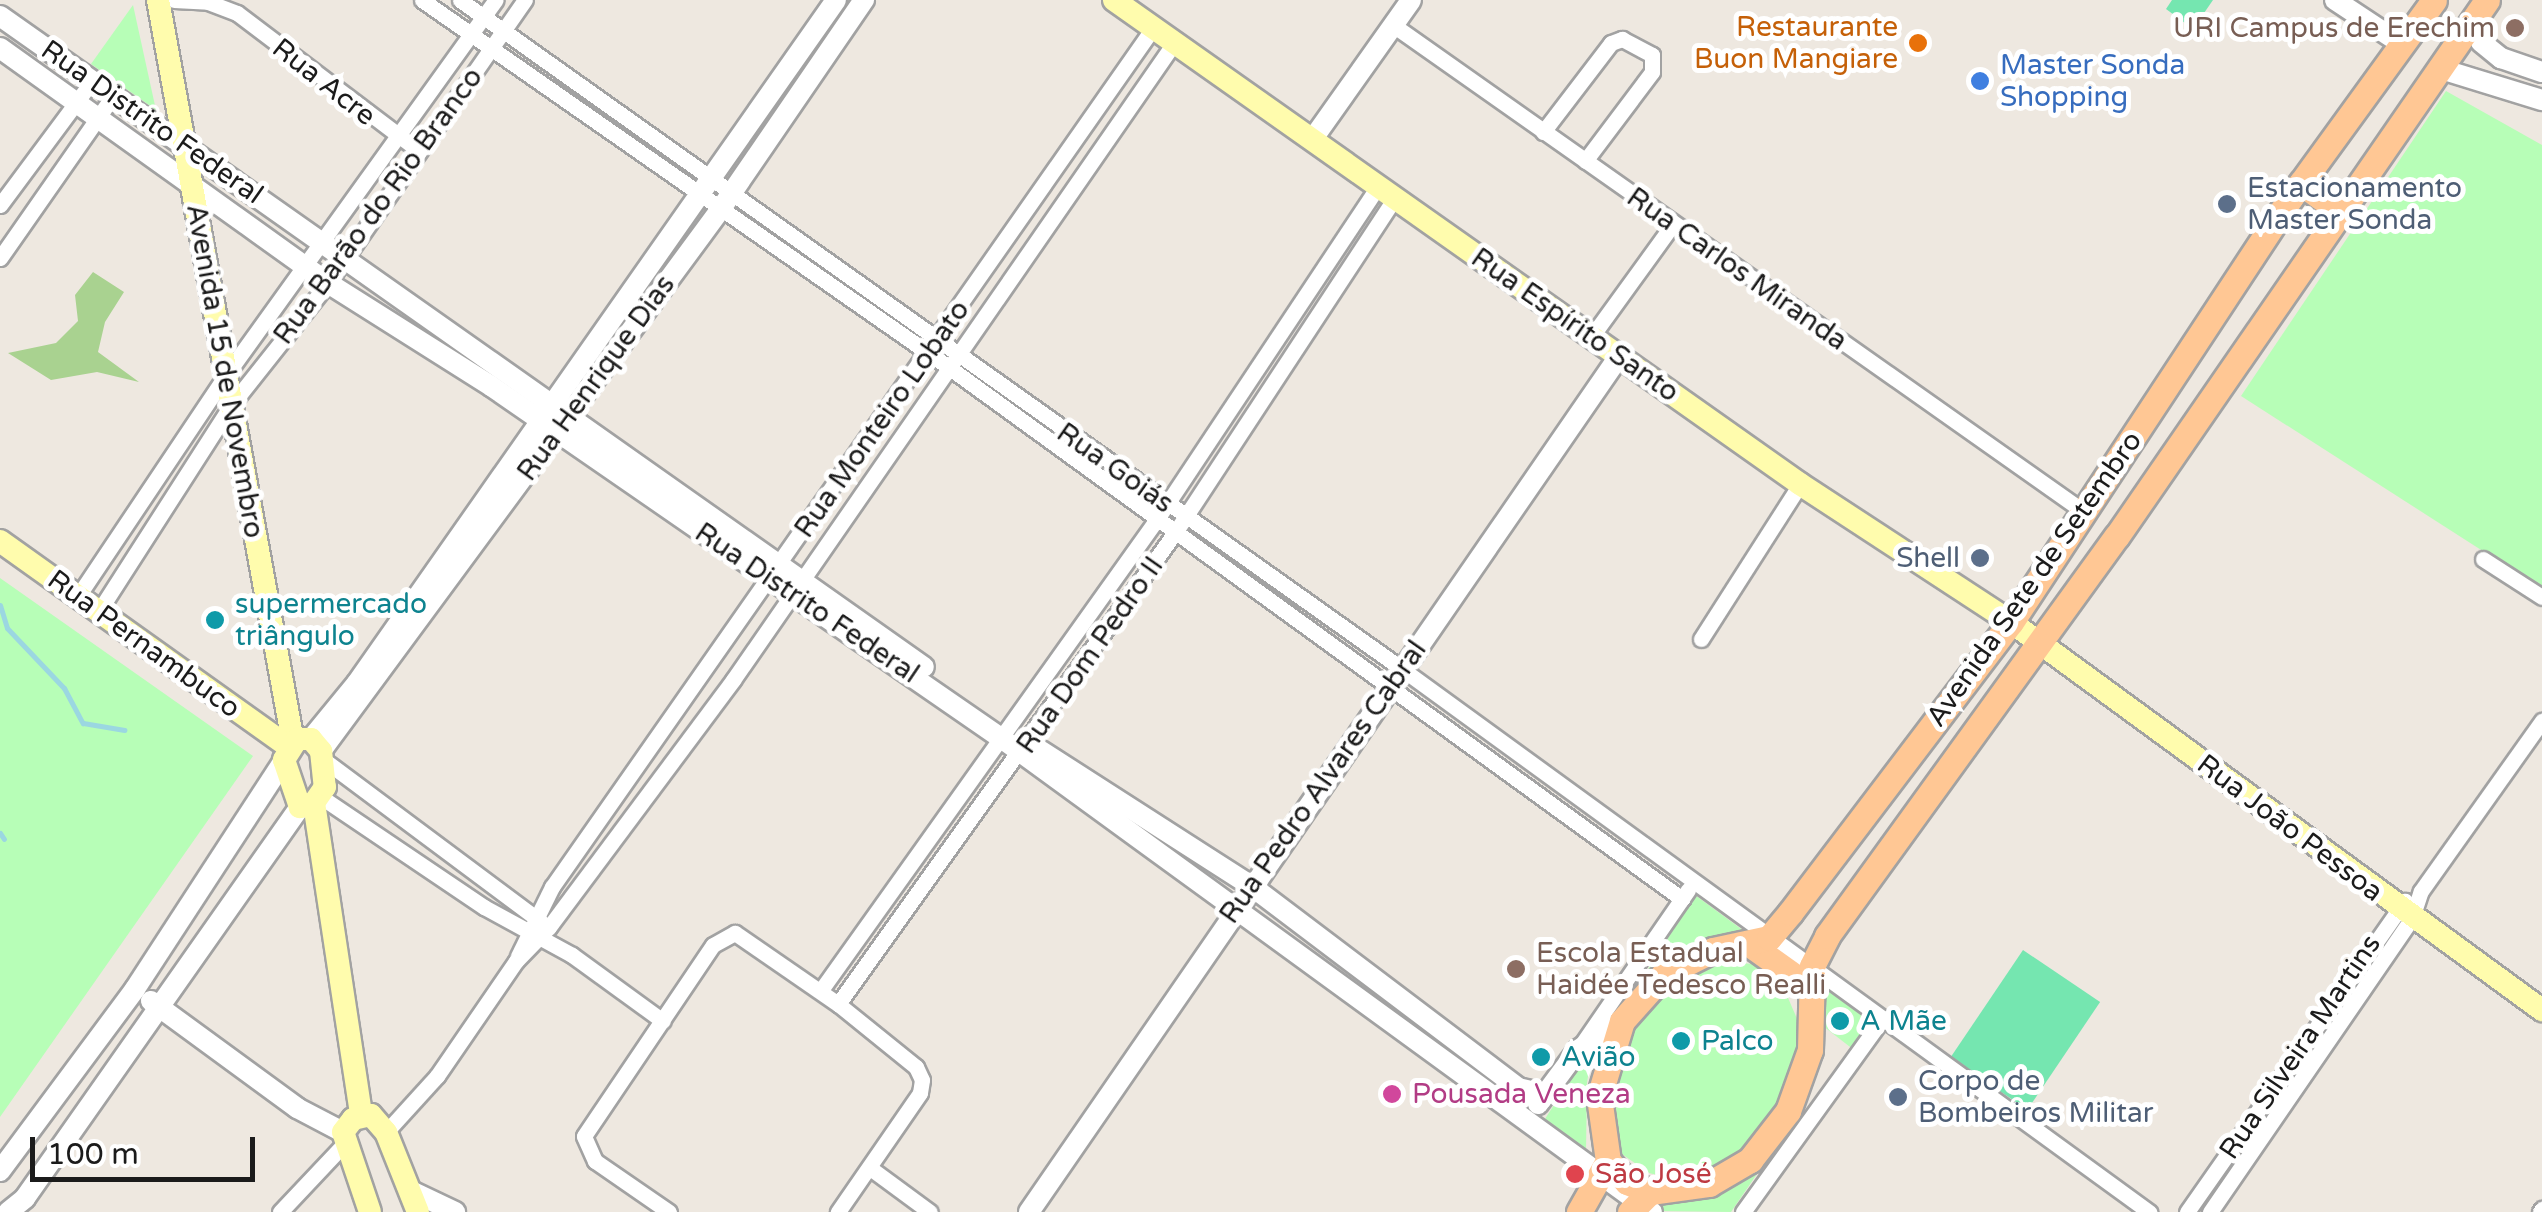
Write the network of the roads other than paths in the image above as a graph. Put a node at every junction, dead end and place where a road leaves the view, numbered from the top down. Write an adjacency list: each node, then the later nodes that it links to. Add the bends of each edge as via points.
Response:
1 (158, 0): 38 (main road, Avenida 15 de Novembro)
2 (174, 0): 36 (street, Rua Acre, via 208,2 237,14); 38 (main road, Avenida 15 de Novembro)
3 (422, 0): 21 (street, Rua Goiás)
4 (460, 0): 15 (street, Rua Goiás)
5 (495, 0): 15 (street, Rua Barão do Rio Branco)
6 (524, 0): 19 (street, Rua Barão do Rio Branco)
7 (836, 0): 16 (street, Rua Henrique Dias)
8 (864, 0): 20 (street, Rua Henrique Dias)
9 (1114, 0): 18 (main road, Rua Espírito Santo)
10 (1411, 0): 17 (street)
11 (2336, 0): 23 (street)
12 (2434, 0): 23 (main road, Avenida Sete de Setembro)
13 (2480, 11): 26 (main road, Avenida Sete de Setembro); 27 (street, via 2482,42 2501,58)
14 (0, 16): 28 (street, Rua Distrito Federal)
15 (484, 17): 19 (street, Rua Goiás); 21 (street, Rua Barão do Rio Branco)
16 (820, 22): 20 (street); 43 (street, Rua Henrique Dias)
17 (1393, 25): 35 (street, Rua Carlos Miranda); 37 (street)
18 (1153, 28): 22 (main road, Rua Espírito Santo); 58 (street, Rua Monteiro Lobato)
19 (503, 30): 25 (street, Rua Barão do Rio Branco); 32 (street, Rua Goiás)
20 (840, 34): 45 (street, Rua Henrique Dias)
21 (471, 35): 25 (street, Rua Goiás); 36 (street, Rua Barão do Rio Branco)
22 (1174, 44): 37 (main road, Rua Espírito Santo); 59 (street, Rua Monteiro Lobato)
23 (2403, 45): 26 (main road); 41 (main road, Avenida Sete de Setembro)
24 (0, 48): 30 (street, Rua Distrito Federal)
25 (491, 48): 34 (street, Rua Goiás); 39 (street, Rua Barão do Rio Branco)
26 (2441, 68): 31 (street); 47 (main road, Avenida Sete de Setembro)
27 (2542, 72)
28 (92, 82): 29 (street, Rua Distrito Federal); 30 (street)
29 (113, 96): 33 (street); 38 (street, Rua Distrito Federal)
30 (77, 98): 33 (street, Rua Distrito Federal); 46 (street)
31 (2542, 100)
32 (607, 105): 34 (street); 43 (street, Rua Goiás)
33 (101, 116): 42 (street, Rua Distrito Federal); 50 (street)
34 (596, 121): 43 (street, Rua Goiás)
35 (1544, 132): 40 (street, Rua Carlos Miranda); 40 (street, via 1611,42 1622,39 1652,54 1652,72)
36 (394, 137): 39 (street, Rua Acre); 49 (street, Rua Barão do Rio Branco)
37 (1312, 140): 44 (main road, Rua Espírito Santo)
38 (192, 150): 42 (main road, Avenida 15 de Novembro); 49 (street, Rua Distrito Federal)
39 (418, 150): 51 (street, Rua Barão do Rio Branco)
40 (1585, 161): 48 (street, Rua Carlos Miranda)
41 (2300, 183): 47 (main road); 69 (main road, Avenida Sete de Setembro)
42 (200, 186): 53 (street, Rua Distrito Federal); 63 (main road, Avenida 15 de Novembro)
43 (703, 187): 45 (street, Rua Goiás); 56 (street, Rua Henrique Dias)
44 (1386, 192): 57 (main road, Rua Espírito Santo); 67 (street, Rua Dom Pedro II); 72 (street, Rua Dom Pedro II)
45 (725, 202): 52 (street, Rua Goiás); 54 (street, Rua Goiás); 56 (street, Rua Henrique Dias)
46 (0, 204)
47 (2342, 214): 73 (main road, Avenida Sete de Setembro)
48 (1673, 224): 57 (street); 69 (street, Rua Carlos Miranda)
49 (322, 242): 51 (street, Rua Distrito Federal); 53 (street, Rua Barão do Rio Branco)
50 (0, 258)
51 (346, 258): 55 (street, Rua Barão do Rio Branco); 64 (street, Rua Distrito Federal)
52 (833, 266): 54 (street); 58 (street, Rua Goiás)
53 (306, 268): 55 (street, Rua Distrito Federal); 63 (street, Rua Barão do Rio Branco)
54 (822, 282): 60 (street, Rua Goiás)
55 (328, 283): 63 (street, Rua Barão do Rio Branco); 64 (street, Rua Distrito Federal)
56 (634, 303): 64 (street, Rua Henrique Dias)
57 (1592, 336): 61 (main road, Rua Espírito Santo)
58 (940, 339): 59 (street, Rua Goiás); 60 (street, Rua Monteiro Lobato)
59 (958, 352): 62 (street, Rua Monteiro Lobato); 65 (street, Rua Goiás)
60 (929, 354): 62 (street, Rua Goiás); 76 (street, Rua Monteiro Lobato)
61 (1620, 355): 66 (main road, Rua Espírito Santo); 85 (street, Rua Pedro Alvares Cabral)
62 (947, 366): 65 (street, Rua Goiás); 78 (street, Rua Monteiro Lobato)
63 (235, 381): 68 (street, Rua Barão do Rio Branco); 70 (street, Rua Barão do Rio Branco); 88 (main road, Avenida 15 de Novembro)
64 (553, 420): 76 (street, Rua Distrito Federal); 77 (street, Rua Distrito Federal); 88 (street, Rua Henrique Dias)
65 (1042, 426): 67 (street, Rua Goiás); 71 (street, Rua Goiás)
66 (1800, 484): 82 (main road, Rua Espírito Santo); 83 (street)
67 (1166, 504): 71 (street, Rua Dom Pedro II); 72 (street, Rua Goiás)
68 (140, 505): 70 (street); 79 (street, Rua Barão do Rio Branco)
69 (2082, 511): 73 (main road); 82 (main road, Avenida Sete de Setembro)
70 (163, 519): 81 (street, Rua Barão do Rio Branco)
71 (1156, 519): 72 (street, Rua Goiás); 87 (street, Rua Dom Pedro II)
72 (1181, 524): 85 (street, Rua Goiás); 89 (street, Rua Dom Pedro II)
73 (2117, 536): 84 (main road, Avenida Sete de Setembro)
74 (0, 541): 79 (main road, Rua Pernambuco)
75 (2483, 559): 80 (street)
76 (780, 563): 77 (street, Rua Monteiro Lobato); 78 (street, Rua Distrito Federal)
77 (768, 582): 78 (street, Rua Distrito Federal); 98 (street, Rua Monteiro Lobato)
78 (794, 586): 87 (street, Rua Distrito Federal); 98 (street, Rua Monteiro Lobato, via 733,680)
79 (78, 596): 81 (main road, Rua Pernambuco)
80 (2542, 597)
81 (99, 612): 88 (main road, Rua Pernambuco)
82 (2011, 622): 84 (main road, Rua Espírito Santo); 99 (main road, Avenida Sete de Setembro)
83 (1701, 639)
84 (2041, 644): 97 (main road, Rua João Pessoa); 101 (main road, Avenida Sete de Setembro, via 1827,936)
85 (1397, 677): 90 (street, Rua Goiás); 91 (street, Rua Goiás); 94 (street, Rua Pedro Alvares Cabral)
86 (2542, 721): 97 (street, Rua Silveira Martins)
87 (1005, 734): 89 (street, Rua Distrito Federal); 103 (street, Rua Dom Pedro II)
88 (304, 748): 92 (main road, Avenida 15 de Novembro); 92 (main road, Avenida 15 de Novembro); 98 (street, Rua Pernambuco); 102 (street, Rua Henrique Dias)
89 (1026, 748): 94 (street, Rua Distrito Federal); 96 (street, Rua Distrito Federal); 104 (street, Rua Dom Pedro II)
90 (1550, 779): 91 (street); 93 (street, Rua Goiás)
91 (1540, 794): 95 (street, Rua Goiás)
92 (312, 802): 98 (street, Rua Pernambuco); 105 (street); 116 (main road, Avenida 15 de Novembro)
93 (1692, 882): 95 (street); 99 (street, Rua Goiás)
94 (1250, 885): 96 (street, Rua Pedro Alvares Cabral); 112 (street, Rua Distrito Federal)
95 (1682, 899): 100 (street)
96 (1236, 906): 117 (street, Rua Distrito Federal); 134 (street, Rua Pedro Alvares Cabral)
97 (2404, 912): 106 (main road, Rua João Pessoa); 113 (street, Rua Silveira Martins); 115 (street, Rua Silveira Martins)
98 (538, 929): 109 (street, Rua Pernambuco); 118 (street, Rua Monteiro Lobato, via 438,1076)
99 (1759, 941): 101 (main road); 107 (main road, via 1714,950 1663,975)
100 (1646, 953): 107 (street); 110 (street)
101 (1811, 977): 108 (street); 114 (main road, Avenida Sete de Setembro, via 1810,1050)
102 (135, 989): 105 (street); 123 (street, Rua Henrique Dias)
103 (820, 990): 104 (street); 109 (street, via 735,933 713,945)
104 (838, 1004): 121 (street, via 916,1067 922,1080)
105 (159, 1006): 119 (street); 127 (street, via 25,1198)
106 (2542, 1010)
107 (1627, 1013): 110 (street); 122 (main road, via 1599,1098)
108 (1883, 1018): 111 (street); 137 (street)
109 (663, 1021): 131 (street, via 584,1136 595,1160)
110 (1578, 1050): 112 (street)
111 (1830, 1092): 114 (street); 124 (street)
112 (1537, 1093): 117 (street)
113 (2262, 1102): 115 (street); 138 (street, Rua Silveira Martins)
114 (1788, 1111): 120 (main road, Avenida Sete de Setembro)
115 (2278, 1112): 139 (street, Rua Silveira Martins)
116 (361, 1115): 118 (main road, via 380,1120); 119 (main road)
117 (1527, 1117): 122 (street, Rua Distrito Federal)
118 (386, 1132): 125 (main road)
119 (344, 1137): 128 (street); 129 (main road)
120 (1764, 1142): 124 (street); 126 (main road, Avenida Sete de Setembro, via 1750,1160 1709,1184)
121 (870, 1168): 132 (street); 133 (street)
122 (1604, 1169): 126 (main road, via 1627,1182); 135 (main road)
123 (0, 1171)
124 (1763, 1183): 136 (street)
125 (415, 1202): 130 (street)
126 (1642, 1204)
127 (8, 1212)
128 (280, 1212)
129 (370, 1212)
130 (455, 1212)
131 (669, 1212)
132 (838, 1212)
133 (930, 1212)
134 (1029, 1212)
135 (1579, 1212)
136 (1742, 1212)
137 (2149, 1212)
138 (2187, 1212)
139 (2210, 1212)

